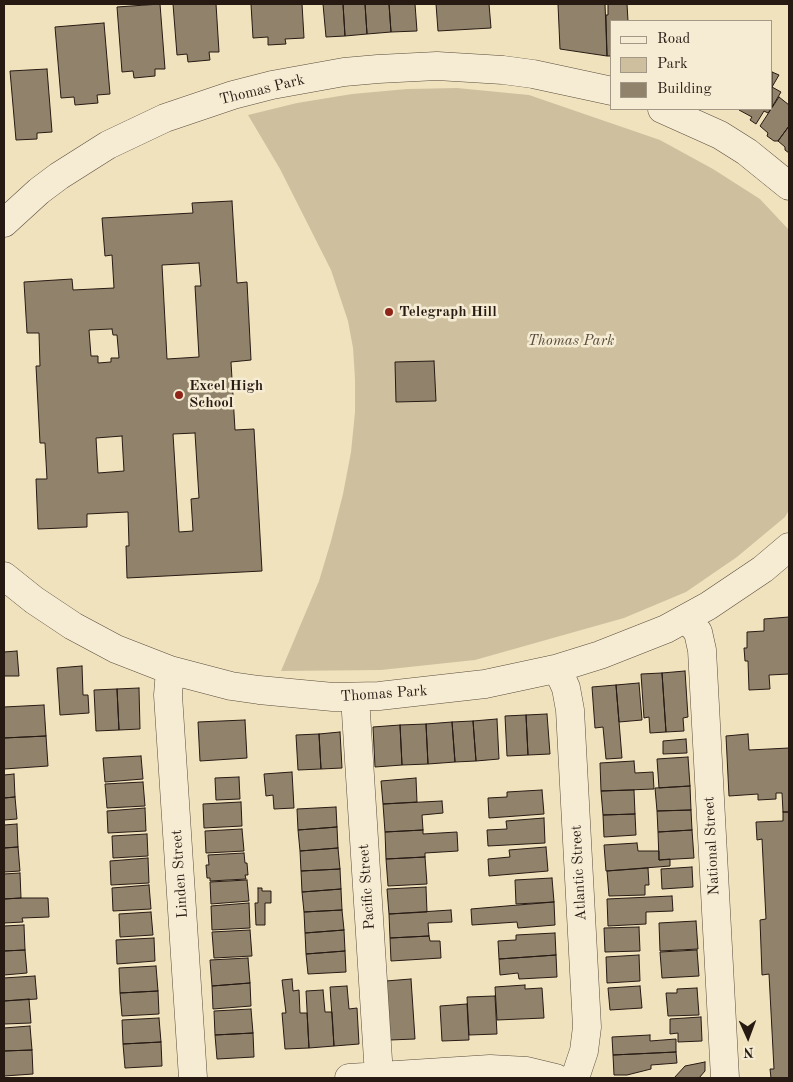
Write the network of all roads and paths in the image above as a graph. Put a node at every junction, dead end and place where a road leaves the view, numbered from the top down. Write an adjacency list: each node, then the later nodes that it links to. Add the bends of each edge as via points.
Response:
1 (610, 91): 4 (street, Thomas Park, via 524,73 437,66 352,72 272,85 165,118 126,136 59,176)
2 (664, 110): 3 (street, via 720,135)
3 (789, 186)
4 (4, 223)
5 (789, 547): 7 (street, Thomas Park, via 746,581)
6 (4, 576): 9 (street, Thomas Park, via 73,626 116,649)
7 (686, 618): 8 (street, Thomas Park, via 644,638); 16 (street, National Street, via 698,632 702,650)
8 (555, 669): 10 (street, Thomas Park, via 459,688); 15 (street, Atlantic Street, via 566,688 570,710 587,1027 584,1051)
9 (170, 670): 10 (street, Thomas Park, via 259,690); 12 (street, Linden Street, via 168,695)
10 (356, 697): 11 (street, Pacific Street)
11 (380, 1076): 13 (street); 14 (street, via 508,1069)
12 (193, 1078)
13 (349, 1078)
14 (556, 1078)
15 (575, 1078)
16 (725, 1078)

